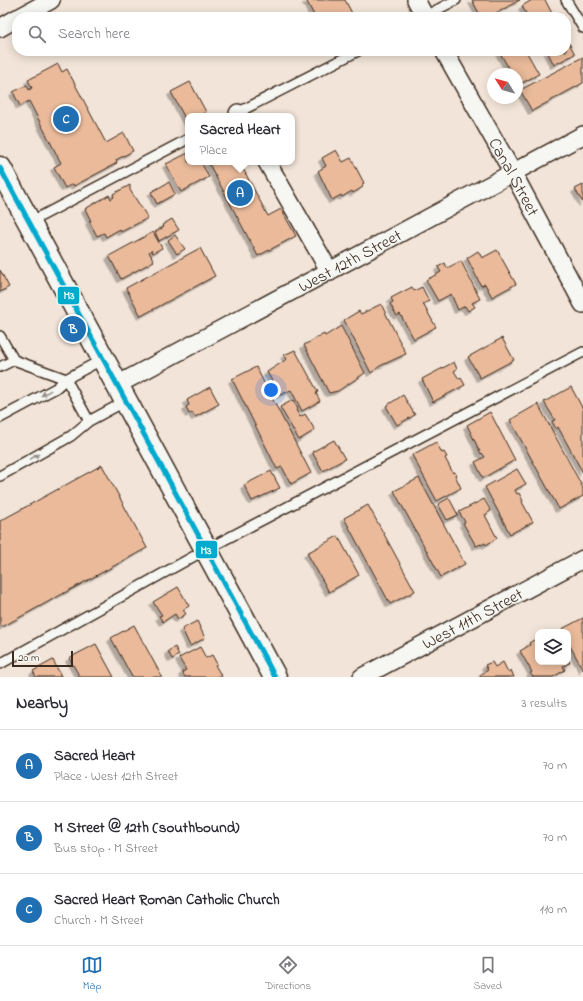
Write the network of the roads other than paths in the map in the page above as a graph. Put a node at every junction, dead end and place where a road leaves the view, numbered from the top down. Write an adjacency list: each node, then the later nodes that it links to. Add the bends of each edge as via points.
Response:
1 (51, 0): 5 (street)
2 (416, 0): 6 (street)
3 (456, 0): 7 (lane)
4 (566, 0): 10 (lane)
5 (29, 12)
6 (422, 12)
7 (433, 12)
8 (12, 21): 9 (street)
9 (0, 28)
10 (583, 28)
11 (349, 56): 13 (lane)
12 (447, 56): 18 (street, Canal Street)
13 (241, 113)
14 (583, 135): 18 (street, West 12th Street)
15 (185, 141): 19 (lane)
16 (269, 165): 20 (street)
17 (0, 168): 19 (street)
18 (513, 173): 20 (street, West 12th Street); 21 (street, Canal Street)
19 (30, 222): 24 (street)
20 (330, 272): 28 (street, West 12th Street)
21 (583, 304)
22 (0, 336): 25 (lane)
23 (583, 352): 32 (lane)
24 (103, 359): 27 (lane); 28 (street)
25 (14, 360): 26 (lane); 27 (lane)
26 (0, 367)
27 (66, 379): 29 (lane, one-way to 29, via 56,388); 30 (lane)
28 (122, 393): 30 (lane); 32 (street)
29 (0, 418)
30 (89, 421): 31 (lane, one-way to 30, via 71,436)
31 (0, 476)
32 (207, 550): 34 (lane); 35 (street)
33 (583, 559): 36 (street, West 11th Street)
34 (0, 664)
35 (275, 677)
36 (362, 677)

